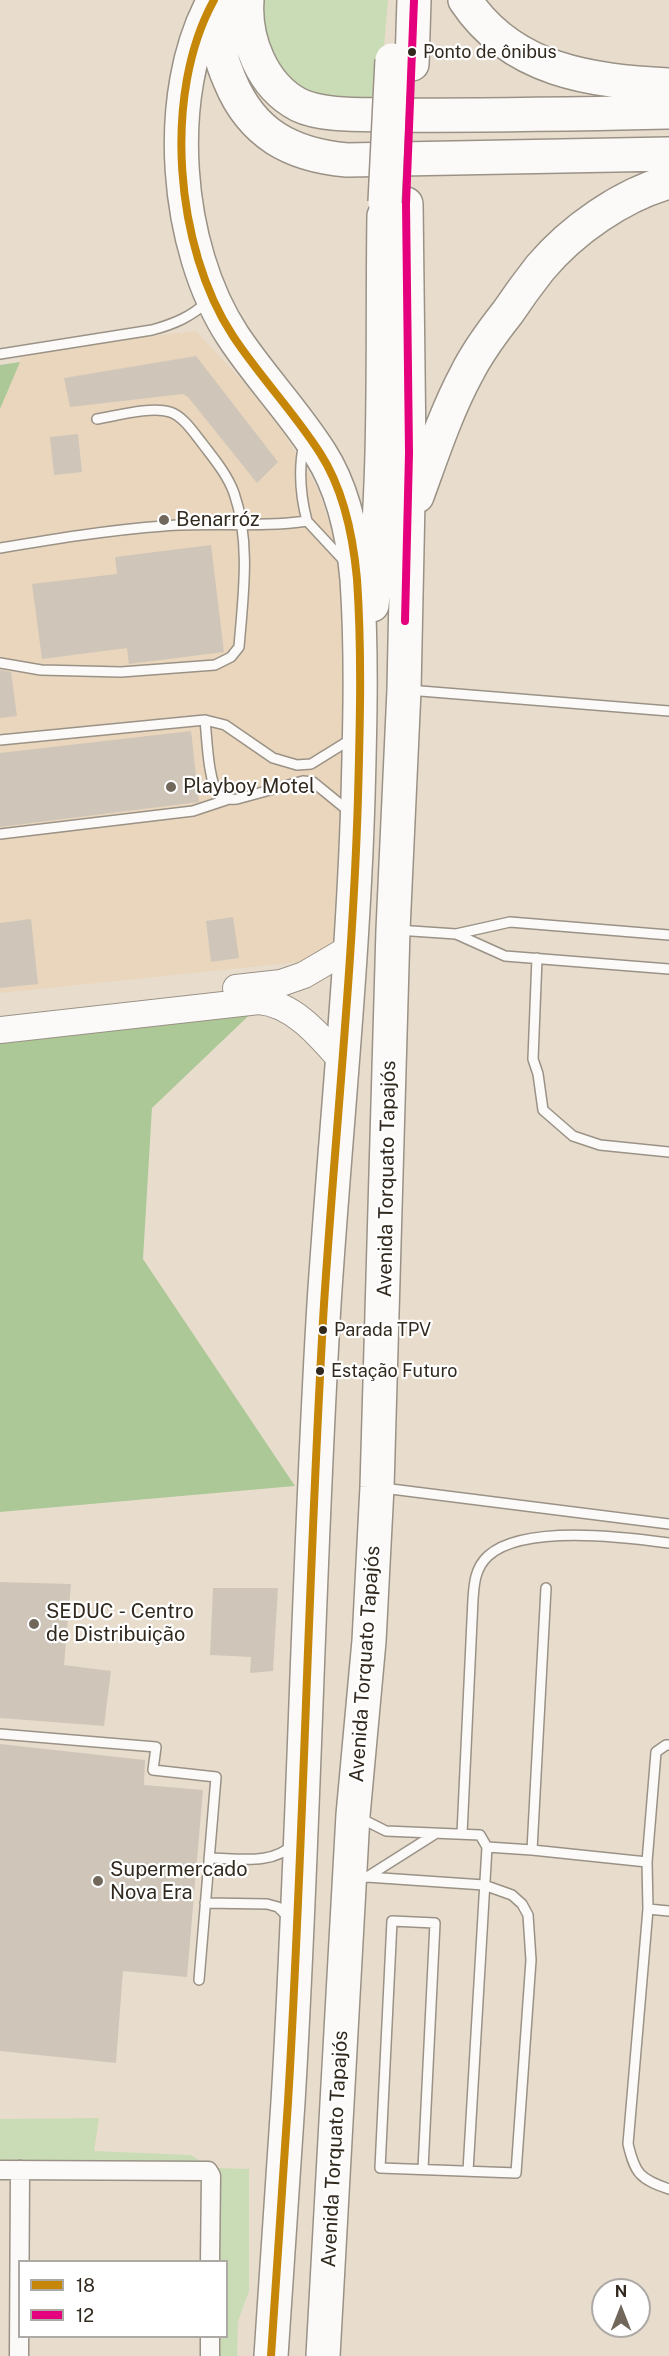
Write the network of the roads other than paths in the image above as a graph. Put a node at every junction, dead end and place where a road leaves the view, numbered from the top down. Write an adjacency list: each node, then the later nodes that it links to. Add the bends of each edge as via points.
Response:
1 (214, 0): 13 (highway, via 187,72 182,155 190,225)
2 (220, 0): 10 (highway, via 220,47 236,97 256,125 304,153 347,160)
3 (247, 0): 9 (highway, via 249,37 270,80 287,97 315,110 453,116)
4 (395, 0): 7 (highway)
5 (414, 0): 7 (highway)
6 (465, 0): 8 (highway, via 503,41 553,68 615,82)
7 (402, 62): 12 (highway, bridge)
8 (669, 85)
9 (669, 112)
10 (669, 154)
11 (669, 182): 17 (highway, via 601,215 541,267 467,371)
12 (395, 203): 17 (highway, Avenida Torquato Tapajós, via 409,453); 25 (highway, via 379,550)
13 (212, 298): 14 (lane, via 176,323 152,330); 16 (highway, via 230,332)
14 (0, 354)
15 (97, 419): 19 (lane, via 171,412 188,425 224,472 234,493)
16 (306, 434): 18 (lane, via 300,475); 21 (highway, via 321,454 338,490 349,524)
17 (407, 520): 23 (highway, Avenida Torquato Tapajós)
18 (307, 521): 19 (lane); 21 (lane)
19 (240, 524): 20 (lane, via 165,525); 22 (lane, via 245,568 239,647 231,657 215,665 121,672 41,670)
20 (0, 548)
21 (356, 571): 25 (highway)
22 (0, 663)
23 (404, 690): 24 (lane); 31 (highway, Avenida Torquato Tapajós)
24 (669, 711)
25 (360, 719): 26 (lane, via 311,764 297,765 273,758 225,725); 29 (highway)
26 (205, 720): 27 (lane); 28 (lane, via 213,781)
27 (0, 740)
28 (226, 800): 29 (lane, via 303,781 313,782); 30 (lane, via 194,811)
29 (357, 818): 34 (highway)
30 (0, 834)
31 (393, 930): 32 (lane); 41 (highway, Avenida Torquato Tapajós)
32 (456, 933): 33 (lane, via 510,922); 35 (lane, via 505,956)
33 (669, 934)
34 (350, 948): 37 (street, via 304,975 281,983); 39 (highway)
35 (537, 958): 36 (lane); 40 (lane, via 532,1059 543,1110 573,1136 600,1144)
36 (669, 969)
37 (0, 1015)
38 (0, 1029): 39 (street, via 271,1002 292,1012)
39 (342, 1061): 50 (highway, via 324,1310)
40 (669, 1152)
41 (377, 1487): 42 (lane); 47 (highway, Avenida Torquato Tapajós, via 369,1641)
42 (669, 1524)
43 (669, 1543): 49 (lane, via 563,1535 508,1543 486,1557 475,1576 473,1599)
44 (546, 1588): 52 (lane)
45 (0, 1734): 53 (lane, via 156,1747 153,1770 216,1777)
46 (669, 1745): 54 (lane, via 656,1752)
47 (353, 1815): 48 (lane, via 386,1830); 55 (highway, Avenida Torquato Tapajós)
48 (435, 1834): 49 (lane); 55 (lane)
49 (462, 1834): 51 (lane, via 480,1835)
50 (300, 1835): 53 (lane, via 277,1856); 60 (highway)
51 (487, 1847): 52 (lane); 56 (lane)
52 (532, 1850): 54 (lane)
53 (209, 1858): 57 (lane)
54 (647, 1862): 58 (lane)
55 (358, 1879): 56 (lane); 74 (highway, Avenida Torquato Tapajós)
56 (484, 1885): 65 (lane); 65 (lane, via 512,1895 522,1904 528,1915 531,1960 516,2173)
57 (205, 1903): 60 (lane, via 278,1907); 61 (lane)
58 (648, 1909): 59 (lane); 66 (lane, via 628,2144 633,2168 651,2183)
59 (669, 1911)
60 (296, 1930): 73 (highway)
61 (199, 1980)
62 (423, 2169): 62 (lane, via 380,2168 392,1920 435,1923); 65 (lane)
63 (0, 2170): 64 (street)
64 (20, 2170): 67 (street); 68 (street, via 206,2171 211,2176)
65 (468, 2171)
66 (669, 2189)
67 (20, 2260)
68 (210, 2260)
69 (19, 2338): 71 (street)
70 (210, 2338): 72 (street)
71 (19, 2356)
72 (210, 2356)
73 (271, 2356)
74 (322, 2356)

